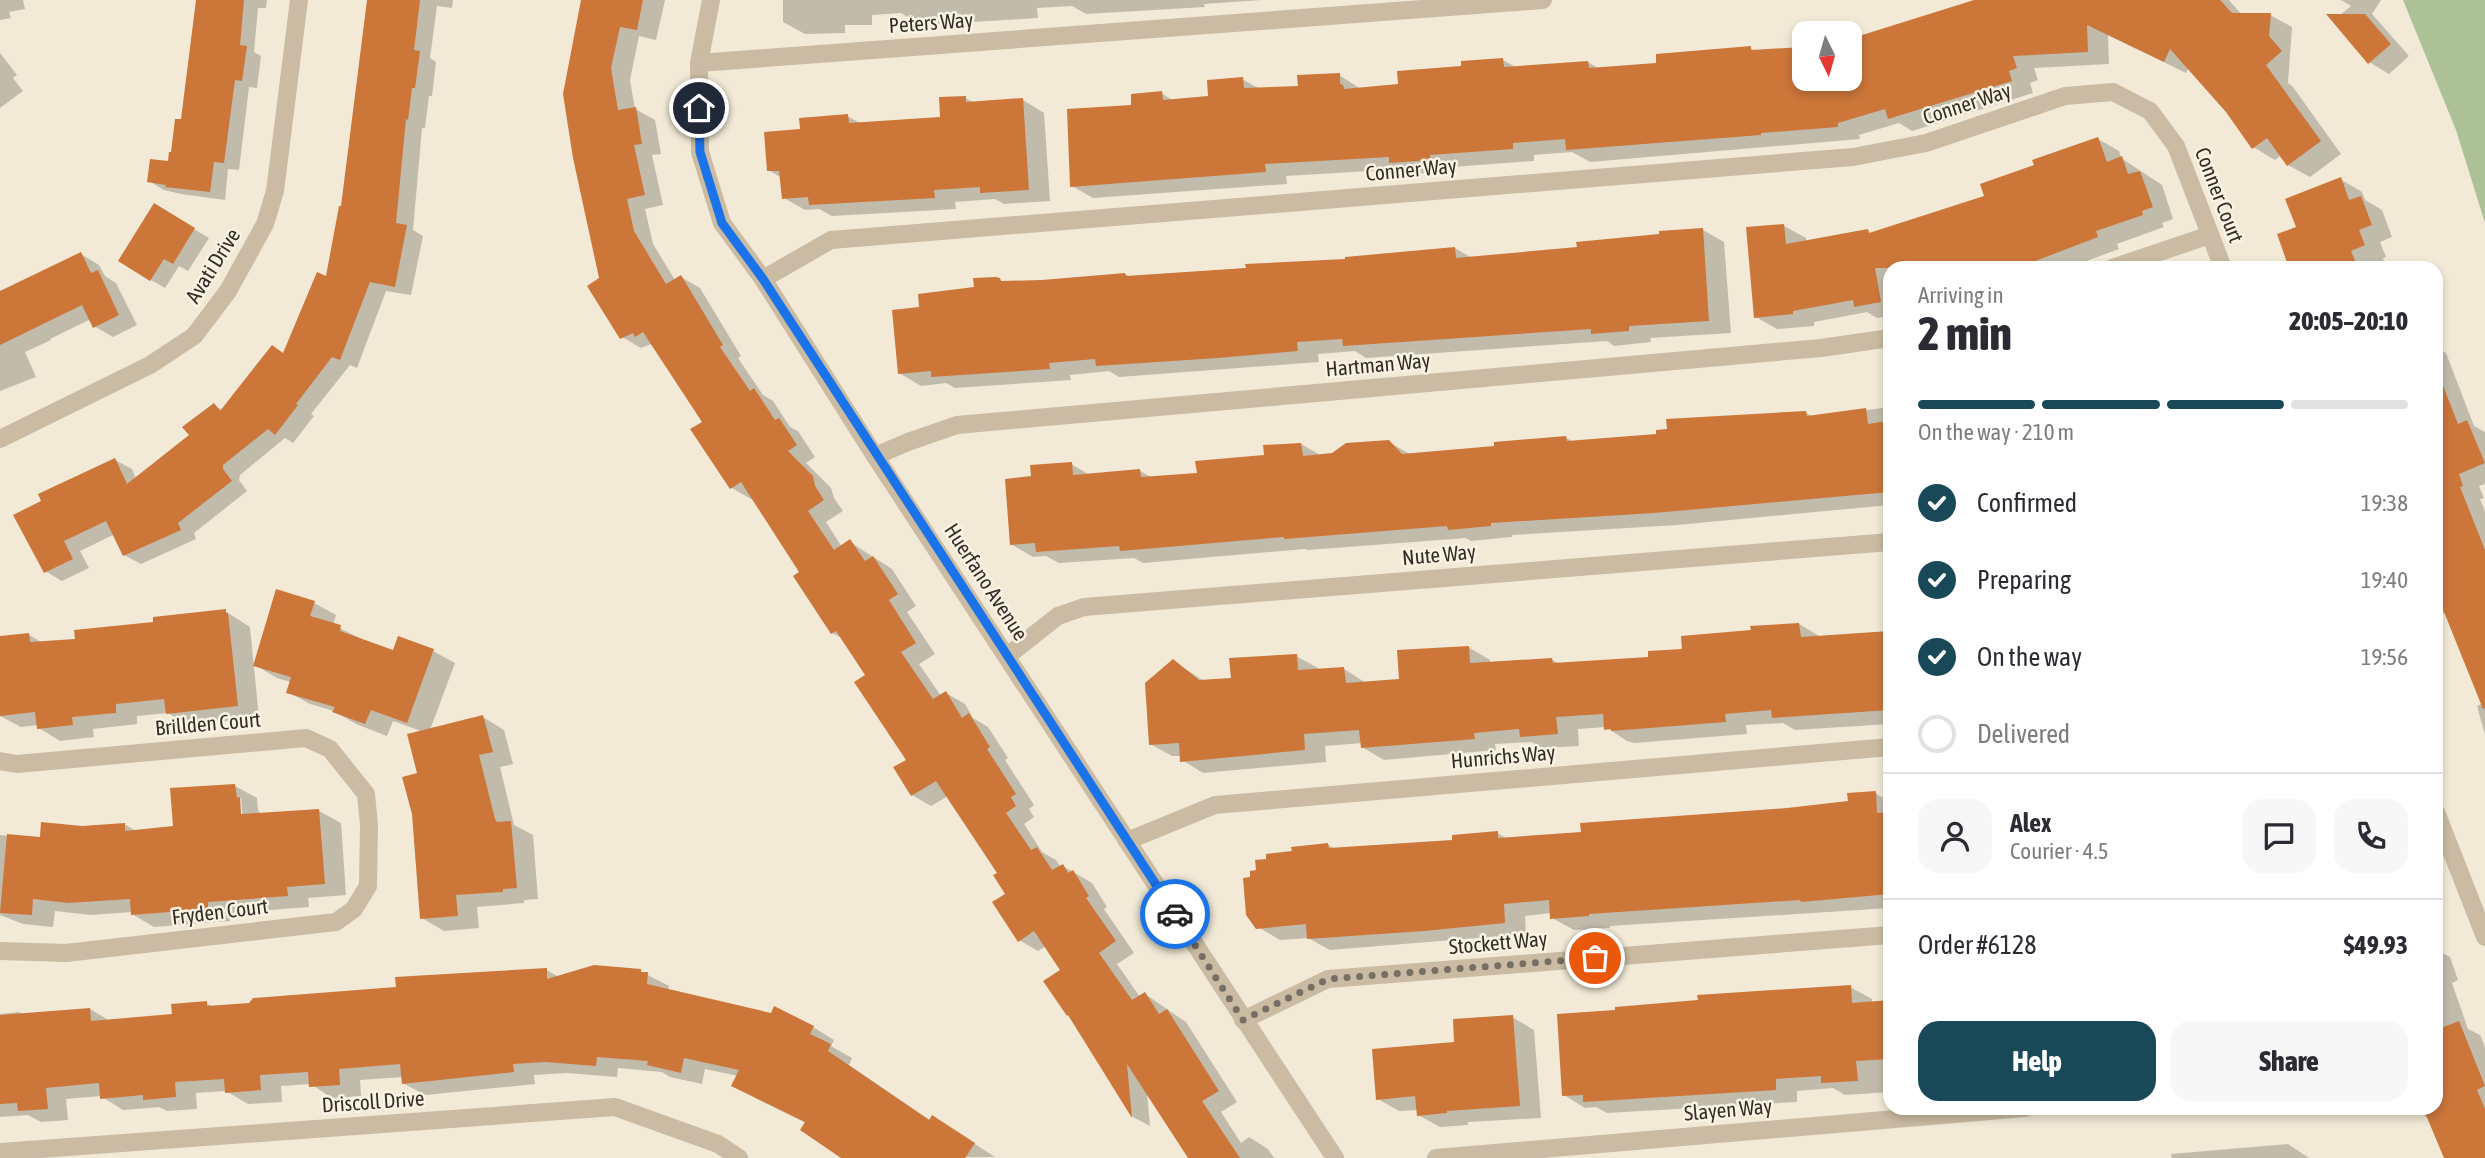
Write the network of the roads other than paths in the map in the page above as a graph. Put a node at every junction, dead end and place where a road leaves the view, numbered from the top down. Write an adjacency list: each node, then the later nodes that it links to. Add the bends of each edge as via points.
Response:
1 (299, 0): 11 (street, Avati Drive, via 275,191 265,224 228,291 194,336 150,365)
2 (711, 0): 4 (street, Huerfano Avenue)
3 (1543, 0): 4 (street, Peters Way)
4 (699, 64): 9 (street, Huerfano Avenue, via 700,152 722,223)
5 (2065, 96): 6 (street, Conner Court, via 2113,92 2150,111 2176,146); 9 (street, Conner Way, via 1926,143 1853,157 831,240)
6 (2210, 235): 7 (street); 8 (street, Conner Court)
7 (2133, 261)
8 (2219, 261)
9 (763, 279): 12 (street, Huerfano Avenue)
10 (1883, 339): 12 (street, Hartman Way, via 957,425)
11 (0, 439)
12 (876, 456): 14 (street, Huerfano Avenue)
13 (1883, 542): 14 (street, Nute Way, via 1084,607 1058,617)
14 (1007, 656): 19 (street, Huerfano Avenue)
15 (1883, 748): 19 (street, Hunrichs Way, via 1215,805)
16 (0, 761): 17 (street, Brillden Court, via 17,764 306,738 330,749 366,794)
17 (369, 825): 22 (street, Fryden Court, via 368,887 354,909 335,922 65,953)
18 (2443, 830): 21 (street)
19 (1127, 841): 23 (street, Huerfano Avenue)
20 (1883, 936): 23 (street, Stockett Way, via 1328,979)
21 (2485, 937)
22 (0, 951)
23 (1243, 1020): 27 (street, Huerfano Avenue)
24 (1943, 1115): 28 (street, Slayen Way)
25 (0, 1152): 26 (street, Driscoll Drive, via 615,1107 718,1144)
26 (739, 1158)
27 (1335, 1158)
28 (1436, 1158)

